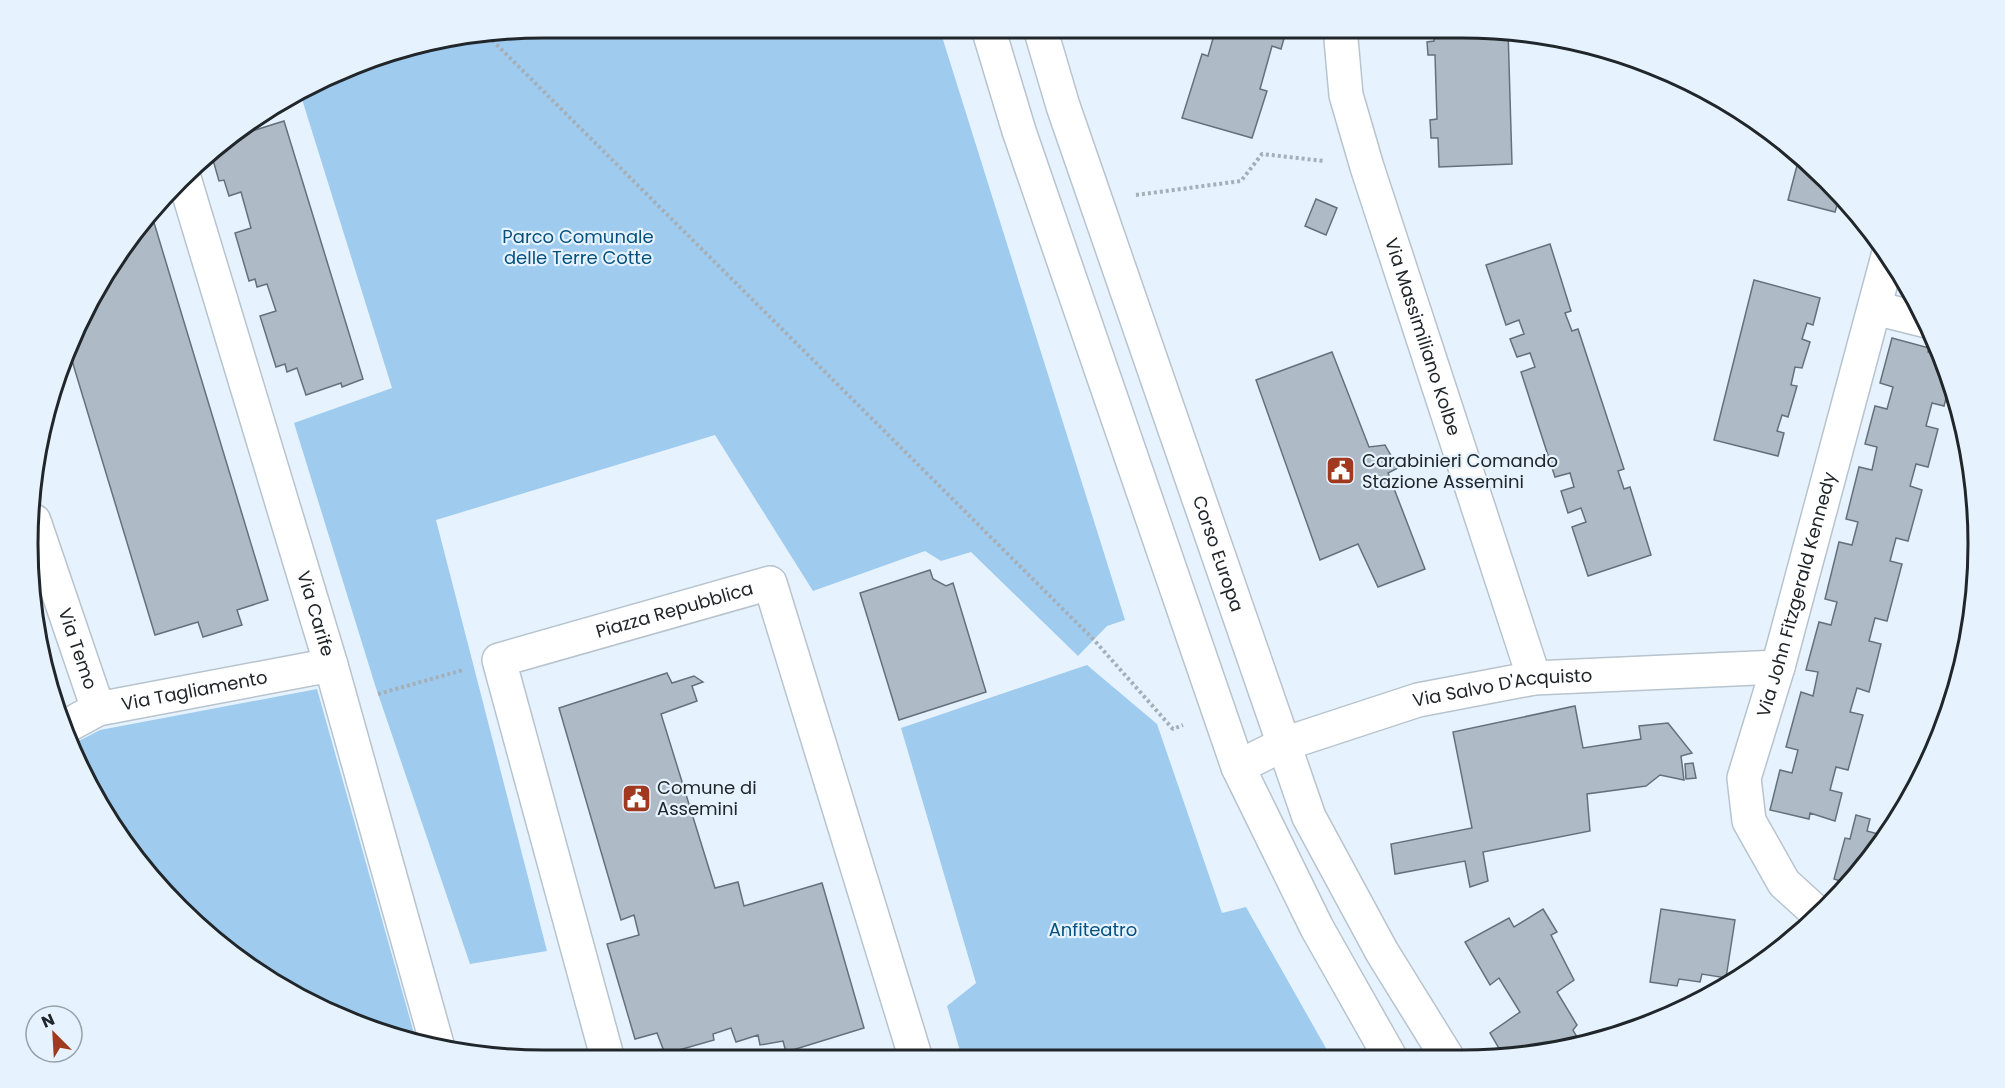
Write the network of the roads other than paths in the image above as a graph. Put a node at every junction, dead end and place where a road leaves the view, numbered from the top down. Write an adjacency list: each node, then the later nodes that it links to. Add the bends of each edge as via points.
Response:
1 (991, 38): 15 (street, via 1019,131)
2 (1043, 38): 14 (street, Corso Europa, via 1097,206)
3 (1341, 38): 11 (street, Via Massimiliano Kolbe, via 1346,95 1367,166)
4 (186, 186): 9 (street, Via Carife)
5 (1885, 268): 6 (street, Via John Fitzgerald Kennedy)
6 (1875, 308): 7 (street); 10 (street, Via John Fitzgerald Kennedy)
7 (1914, 318)
8 (38, 534): 12 (street, Via Temo)
9 (332, 665): 12 (street, Via Tagliamento); 17 (street, Via Carife)
10 (1778, 667): 11 (street, Via Salvo D'Acquisto); 16 (street, Via John Fitzgerald Kennedy, via 1744,778 1749,821 1784,883)
11 (1534, 678): 14 (street, Via Salvo D'Acquisto, via 1418,700)
12 (98, 709): 13 (street, Via Tagliamento)
13 (71, 724)
14 (1284, 744): 15 (street, Via Salvo D'Acquisto); 21 (street, Corso Europa, via 1310,817 1382,952)
15 (1238, 767): 20 (street, via 1317,928)
16 (1812, 909)
17 (435, 1039)
18 (605, 1050): 19 (street, Piazza Repubblica, via 499,660 770,583)
19 (913, 1050)
20 (1386, 1050)
21 (1444, 1050)

